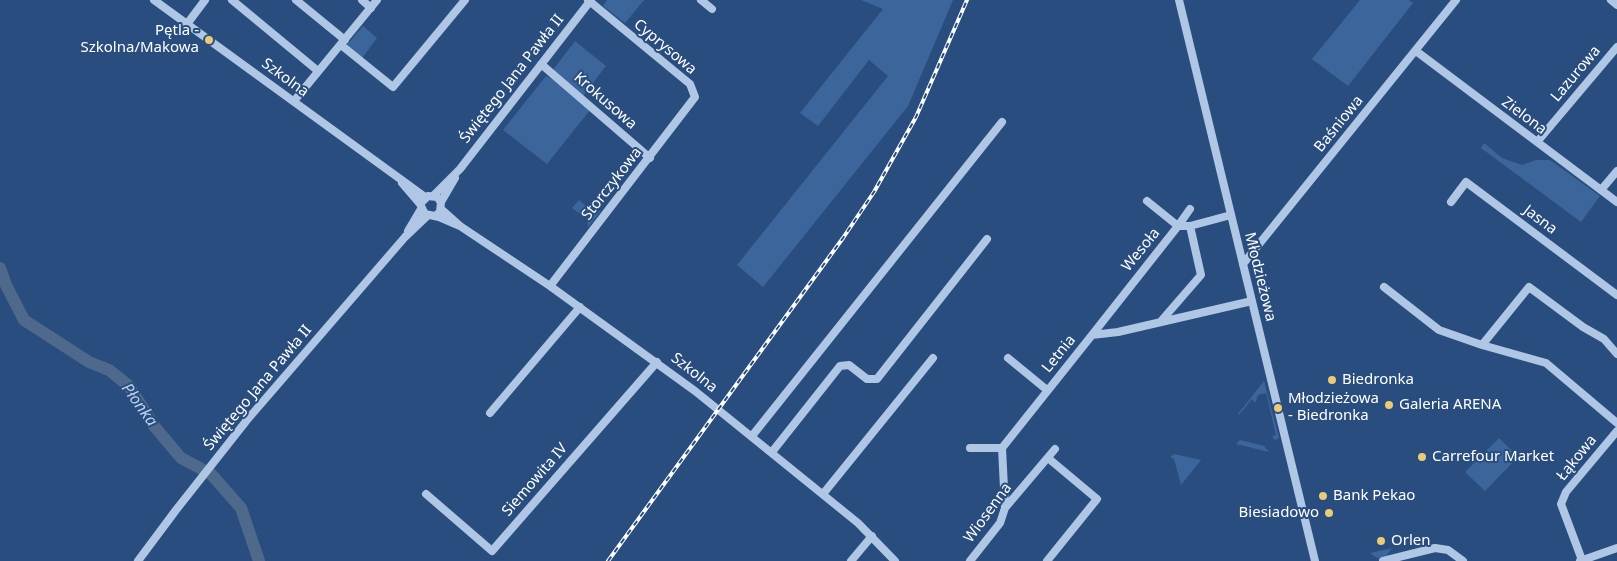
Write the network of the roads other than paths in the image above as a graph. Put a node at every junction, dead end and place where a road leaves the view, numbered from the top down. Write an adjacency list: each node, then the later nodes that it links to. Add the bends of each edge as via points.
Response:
1 (154, 0): 16 (street, Szkolna)
2 (205, 0): 16 (street)
3 (232, 0): 21 (street)
4 (296, 0): 17 (street)
5 (362, 0): 14 (street)
6 (377, 0): 14 (street)
7 (465, 0): 17 (street, via 393,87)
8 (589, 0): 20 (street, Świętego Jana Pawła II); 22 (street, Cyprysowa, via 690,84)
9 (700, 0): 15 (street)
10 (1179, 0): 38 (street, Młodzieżowa)
11 (1456, 0): 19 (street, Baśniowa)
12 (1611, 0): 13 (street)
13 (1617, 4)
14 (371, 8): 17 (street)
15 (712, 9)
16 (186, 24): 23 (street, Szkolna)
17 (343, 42): 21 (street)
18 (1617, 47): 25 (street, Lazurowa)
19 (1416, 51): 25 (street, Zielona); 45 (street, Baśniowa)
20 (541, 64): 26 (street, Krokusowa); 28 (street, Świętego Jana Pawła II)
21 (318, 71): 23 (street)
22 (696, 98): 26 (street, Storczykowa)
23 (294, 102): 29 (street, Szkolna)
24 (1002, 122): 62 (street)
25 (1537, 142): 30 (street, Zielona)
26 (650, 158): 46 (street, Storczykowa)
27 (1617, 171): 30 (street)
28 (456, 175): 31 (street, Świętego Jana Pawła II); 35 (street, Świętego Jana Pawła II)
29 (400, 179): 31 (street, Szkolna); 36 (street, Szkolna)
30 (1601, 190): 34 (street, Zielona)
31 (430, 196): 35 (street, Szkolna); 36 (street, Świętego Jana Pawła II)
32 (1147, 201): 41 (street)
33 (1451, 202): 48 (street, Jasna, via 1466,182)
34 (1617, 202)
35 (441, 205): 39 (street, Świętego Jana Pawła II); 40 (street, Szkolna)
36 (421, 207): 39 (street, Szkolna); 43 (street, Świętego Jana Pawła II)
37 (1190, 209): 41 (street)
38 (1231, 215): 42 (street, Wesoła); 45 (street, Młodzieżowa)
39 (431, 216): 40 (street, Szkolna); 43 (street, Świętego Jana Pawła II)
40 (460, 226): 46 (street, Szkolna)
41 (1178, 226): 42 (street, Wesoła); 52 (street, Wesoła)
42 (1190, 226): 51 (street, via 1201,275)
43 (405, 237): 74 (street, Świętego Jana Pawła II, via 224,449)
44 (987, 239): 66 (street, via 877,379 867,380 849,365 840,366)
45 (1243, 264): 49 (street, Młodzieżowa)
46 (550, 286): 50 (street, Szkolna)
47 (1384, 287): 53 (street, via 1439,330)
48 (1617, 295)
49 (1252, 301): 51 (street, Letnia); 80 (street, Młodzieżowa)
50 (580, 307): 57 (street, Szkolna); 59 (street)
51 (1162, 321): 52 (street, Letnia)
52 (1092, 335): 58 (street, Letnia)
53 (1482, 345): 54 (street, via 1529,287 1604,338); 60 (street, via 1546,363)
54 (1617, 354)
55 (933, 358): 69 (street)
56 (1008, 358): 58 (street)
57 (657, 362): 62 (street, Szkolna); 68 (street, Siemowita IV, via 492,551)
58 (1047, 390): 64 (street, Letnia)
59 (490, 413)
60 (1617, 423)
61 (1617, 431): 83 (street, Łąkowa, via 1566,492 1561,504)
62 (752, 436): 66 (street, Szkolna)
63 (970, 448): 64 (street)
64 (1002, 448): 70 (street)
65 (1055, 450): 67 (street, Wiosenna)
66 (772, 452): 69 (street, Szkolna)
67 (1048, 458): 70 (street, Wiosenna); 79 (street, via 1097,499)
68 (426, 494)
69 (823, 494): 71 (street, Szkolna)
70 (1005, 508): 78 (street, Wiosenna, via 1000,523)
71 (872, 536): 73 (street, Szkolna); 75 (street)
72 (1617, 549): 83 (street)
73 (889, 553): 76 (street); 77 (street, Szkolna)
74 (142, 559)
75 (852, 561)
76 (883, 561)
77 (895, 561)
78 (970, 561)
79 (1047, 561)
80 (1315, 561)
81 (1383, 561): 82 (street, via 1442,548)
82 (1464, 561)
83 (1581, 561)

